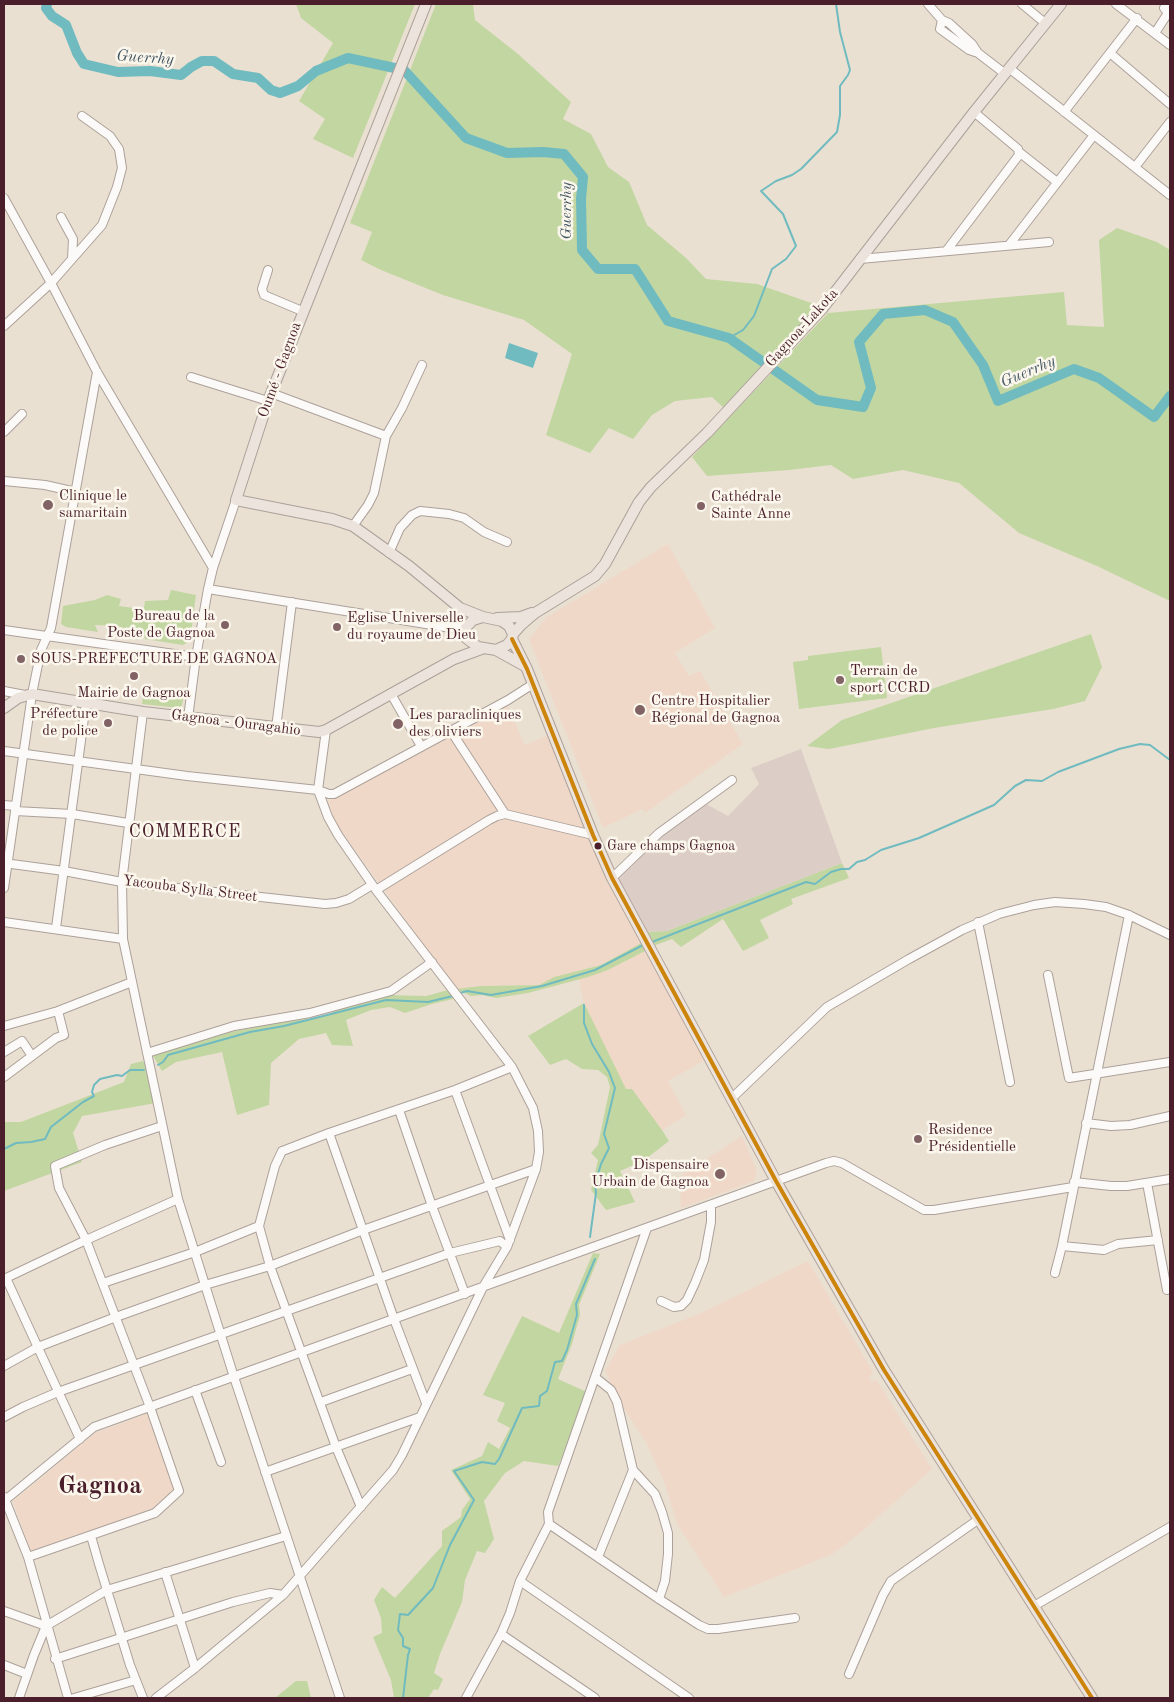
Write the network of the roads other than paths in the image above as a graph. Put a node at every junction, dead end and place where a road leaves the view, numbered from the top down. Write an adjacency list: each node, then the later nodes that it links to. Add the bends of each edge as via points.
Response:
1 (426, 4): 32 (main road, Oumé - Gagnoa)
2 (928, 4): 12 (street, via 978,52)
3 (1022, 4): 8 (street)
4 (1061, 4): 8 (main road, Gagnoa-Lakota)
5 (1116, 4): 7 (street)
6 (1166, 4): 9 (street, via 1164,8 1168,13)
7 (1137, 18): 9 (street); 11 (street)
8 (1045, 23): 12 (main road, Gagnoa-Lakota)
9 (1155, 33): 10 (street)
10 (1170, 44)
11 (1110, 52): 13 (street); 15 (street)
12 (1006, 71): 14 (main road, Gagnoa-Lakota); 15 (street)
13 (1170, 104)
14 (974, 112): 19 (street); 28 (main road, Gagnoa-Lakota)
15 (1064, 112): 18 (street)
16 (82, 116): 29 (street, via 110,136 119,149 122,168 102,225)
17 (1170, 122): 20 (street)
18 (1094, 134): 20 (street); 21 (street)
19 (1019, 152): 21 (street); 27 (street)
20 (1135, 167): 22 (street)
21 (1057, 182): 26 (street)
22 (1170, 195)
23 (4, 198): 31 (street)
24 (60, 217): 29 (street, via 73,239)
25 (1048, 242): 26 (street)
26 (1009, 245): 27 (street)
27 (947, 250): 28 (street)
28 (860, 258): 50 (main road, Gagnoa-Lakota, via 822,309 639,502 596,576)
29 (72, 259): 31 (street)
30 (268, 270): 32 (street, via 262,289 264,295)
31 (51, 283): 33 (street); 35 (street)
32 (302, 311): 37 (main road, Oumé - Gagnoa)
33 (4, 326)
34 (422, 366): 40 (street)
35 (97, 372): 42 (street); 47 (street)
36 (191, 377): 37 (street)
37 (269, 397): 40 (street); 43 (main road, Oumé - Gagnoa)
38 (22, 414): 39 (street)
39 (4, 432)
40 (386, 436): 44 (street, via 374,492)
41 (4, 481): 42 (street)
42 (76, 492): 55 (street)
43 (236, 500): 44 (main road); 47 (street)
44 (353, 526): 46 (main road)
45 (507, 542): 46 (street, via 464,518 420,512 412,515 400,528)
46 (390, 553): 51 (main road)
47 (213, 568): 48 (street)
48 (208, 589): 49 (street); 59 (street)
49 (292, 602): 54 (street); 70 (street)
50 (544, 607): 52 (main road, Gagnoa-Lakota, via 520,617); 56 (main road, Gagnoa-Lakota)
51 (460, 608): 52 (main road); 54 (main road)
52 (489, 618): 54 (main road, via 473,620); 56 (main road, via 507,624)
53 (4, 630): 55 (street)
54 (466, 633): 57 (main road, via 473,644); 60 (main road, Gagnoa - Ouragahio)
55 (48, 636): 59 (street); 64 (street)
56 (512, 636): 58 (main road, via 507,645); 61 (main road)
57 (484, 648): 58 (main road); 60 (main road, Gagnoa - Ouragahio)
58 (496, 650): 61 (main road)
59 (196, 657): 69 (street)
60 (454, 658): 65 (main road, Gagnoa - Ouragahio)
61 (526, 666): 62 (main road)
62 (533, 684): 72 (street); 85 (main road)
63 (4, 691): 64 (street)
64 (29, 694): 66 (main road, Gagnoa - Ouragahio); 67 (main road); 75 (street)
65 (391, 694): 71 (main road, Gagnoa - Ouragahio); 73 (street)
66 (86, 703): 68 (main road, Gagnoa - Ouragahio); 76 (street)
67 (4, 708)
68 (143, 712): 69 (main road, Gagnoa - Ouragahio); 77 (street)
69 (188, 718): 70 (main road, Gagnoa - Ouragahio)
70 (276, 728): 71 (main road, Gagnoa - Ouragahio)
71 (326, 730): 79 (street)
72 (451, 731): 73 (street); 83 (street)
73 (421, 746): 79 (street, via 334,794)
74 (4, 750): 75 (street)
75 (23, 753): 76 (street); 81 (street)
76 (79, 760): 77 (street); 82 (street)
77 (135, 768): 79 (street); 84 (street)
78 (732, 780): 88 (street, via 659,833)
79 (318, 790): 91 (street, via 338,835)
80 (4, 805): 81 (street)
81 (15, 809): 82 (street); 86 (street)
82 (72, 814): 84 (street); 87 (street)
83 (505, 814): 85 (street); 91 (street, Yacouba Sylla Street, via 489,820)
84 (128, 823): 89 (street)
85 (593, 835): 88 (main road)
86 (5, 863): 87 (street, Yacouba Sylla Street); 90 (street)
87 (64, 871): 89 (street, Yacouba Sylla Street); 95 (street)
88 (612, 878): 112 (main road)
89 (122, 882): 91 (street, Yacouba Sylla Street, via 325,904 349,899); 97 (street)
90 (4, 888)
91 (374, 888): 98 (street)
92 (1129, 915): 94 (street, via 1106,907 1055,902 1006,912); 96 (street); 108 (street)
93 (4, 922): 95 (street)
94 (978, 922): 110 (street); 112 (street, via 827,1007)
95 (56, 928): 97 (street)
96 (1170, 935)
97 (123, 939): 100 (street)
98 (432, 962): 104 (street, via 390,991 310,1012 234,1026); 107 (street)
99 (1048, 975): 108 (street, via 1070,1078)
100 (132, 982): 101 (street); 104 (street)
101 (58, 1011): 102 (street); 105 (street, via 64,1035)
102 (4, 1026)
103 (4, 1052): 105 (street, via 22,1041)
104 (147, 1053): 116 (street)
105 (32, 1056): 109 (street)
106 (1170, 1062): 108 (street)
107 (512, 1067): 111 (street); 118 (street, via 533,1108 539,1152)
108 (1097, 1072): 115 (street)
109 (4, 1076)
110 (1010, 1082)
111 (456, 1090): 113 (street); 122 (street)
112 (732, 1098): 120 (main road)
113 (399, 1110): 117 (street); 126 (street)
114 (1170, 1116): 115 (street, via 1130,1125)
115 (1086, 1122): 123 (street)
116 (162, 1126): 124 (street); 130 (street, via 55,1166 59,1188)
117 (329, 1132): 127 (street, via 282,1151); 129 (street)
118 (536, 1169): 122 (street); 132 (street)
119 (1170, 1179): 121 (street)
120 (776, 1181): 123 (street, via 834,1161 842,1162 924,1210); 125 (street); 171 (main road, via 875,1355)
121 (1147, 1183): 123 (street); 131 (street)
122 (490, 1185): 126 (street); 132 (street)
123 (1073, 1185): 133 (street)
124 (178, 1199): 130 (street); 134 (street)
125 (711, 1205): 128 (street); 145 (street, via 704,1260 687,1300 674,1307)
126 (432, 1206): 129 (street); 135 (street)
127 (259, 1226): 134 (street); 136 (street)
128 (647, 1228): 142 (street); 156 (street)
129 (363, 1230): 136 (street); 138 (street)
130 (86, 1240): 139 (street); 140 (street)
131 (1158, 1240): 133 (street, via 1118,1244 1104,1250); 143 (street)
132 (508, 1243): 135 (street, via 500,1241); 142 (street)
133 (1062, 1246): 137 (street)
134 (195, 1252): 140 (street); 141 (street)
135 (450, 1253): 138 (street); 144 (street)
136 (270, 1266): 141 (street); 146 (street)
137 (1055, 1273)
138 (380, 1277): 146 (street); 148 (street)
139 (5, 1279): 150 (street)
140 (103, 1283): 147 (street)
141 (205, 1285): 147 (street); 149 (street)
142 (483, 1287): 144 (street); 160 (street)
143 (1167, 1290)
144 (465, 1294): 148 (street)
145 (661, 1301)
146 (286, 1310): 149 (street); 151 (street)
147 (116, 1317): 150 (street); 152 (street)
148 (394, 1319): 151 (street); 154 (street)
149 (220, 1333): 152 (street); 155 (street)
150 (38, 1347): 153 (street); 158 (street)
151 (302, 1352): 155 (street); 159 (street)
152 (134, 1365): 158 (street); 161 (street)
153 (4, 1366)
154 (412, 1370): 159 (street); 160 (street)
155 (234, 1378): 157 (street); 168 (street)
156 (596, 1378): 167 (street, via 611,1390 617,1402); 172 (street, via 548,1512)
157 (195, 1390): 161 (street); 166 (street)
158 (58, 1392): 162 (street); 164 (street)
159 (320, 1402): 165 (street)
160 (426, 1403): 163 (street)
161 (150, 1408): 164 (street, via 94,1428); 174 (street, via 178,1491 155,1513)
162 (4, 1417)
163 (420, 1418): 165 (street); 170 (street, via 393,1470)
164 (80, 1439): 169 (street)
165 (336, 1447): 168 (street); 170 (street)
166 (221, 1462)
167 (633, 1470): 176 (street); 183 (street, via 655,1494 668,1533 665,1581)
168 (265, 1472): 175 (street)
169 (4, 1501): 177 (street)
170 (361, 1507): 179 (street)
171 (979, 1519): 184 (main road); 195 (street, via 892,1580)
172 (549, 1524): 176 (street); 180 (street)
173 (1170, 1527): 184 (street)
174 (92, 1536): 177 (street); 181 (street)
175 (286, 1536): 178 (street); 179 (street)
176 (598, 1557): 183 (street)
177 (28, 1558): 188 (street)
178 (164, 1572): 181 (street); 187 (street)
179 (299, 1576): 182 (street); 203 (street)
180 (520, 1581): 189 (street); 205 (street)
181 (107, 1590): 188 (street); 190 (street)
182 (283, 1595): 187 (street, via 270,1592); 193 (street)
183 (660, 1599): 186 (street, via 708,1629)
184 (1034, 1606): 206 (main road)
185 (4, 1611): 188 (street)
186 (795, 1618)
187 (179, 1619): 190 (street); 193 (street)
188 (46, 1626): 191 (street); 194 (street)
189 (500, 1634): 197 (street); 204 (street)
190 (121, 1637): 191 (street); 196 (street)
191 (55, 1658): 199 (street)
192 (4, 1665): 194 (street)
193 (195, 1668): 202 (street)
194 (27, 1674): 198 (street)
195 (849, 1674)
196 (136, 1680): 200 (street); 201 (street)
197 (469, 1697)
198 (19, 1698)
199 (68, 1698)
200 (74, 1698)
201 (143, 1698)
202 (156, 1698)
203 (340, 1698)
204 (595, 1698)
205 (689, 1698)
206 (1092, 1698)

